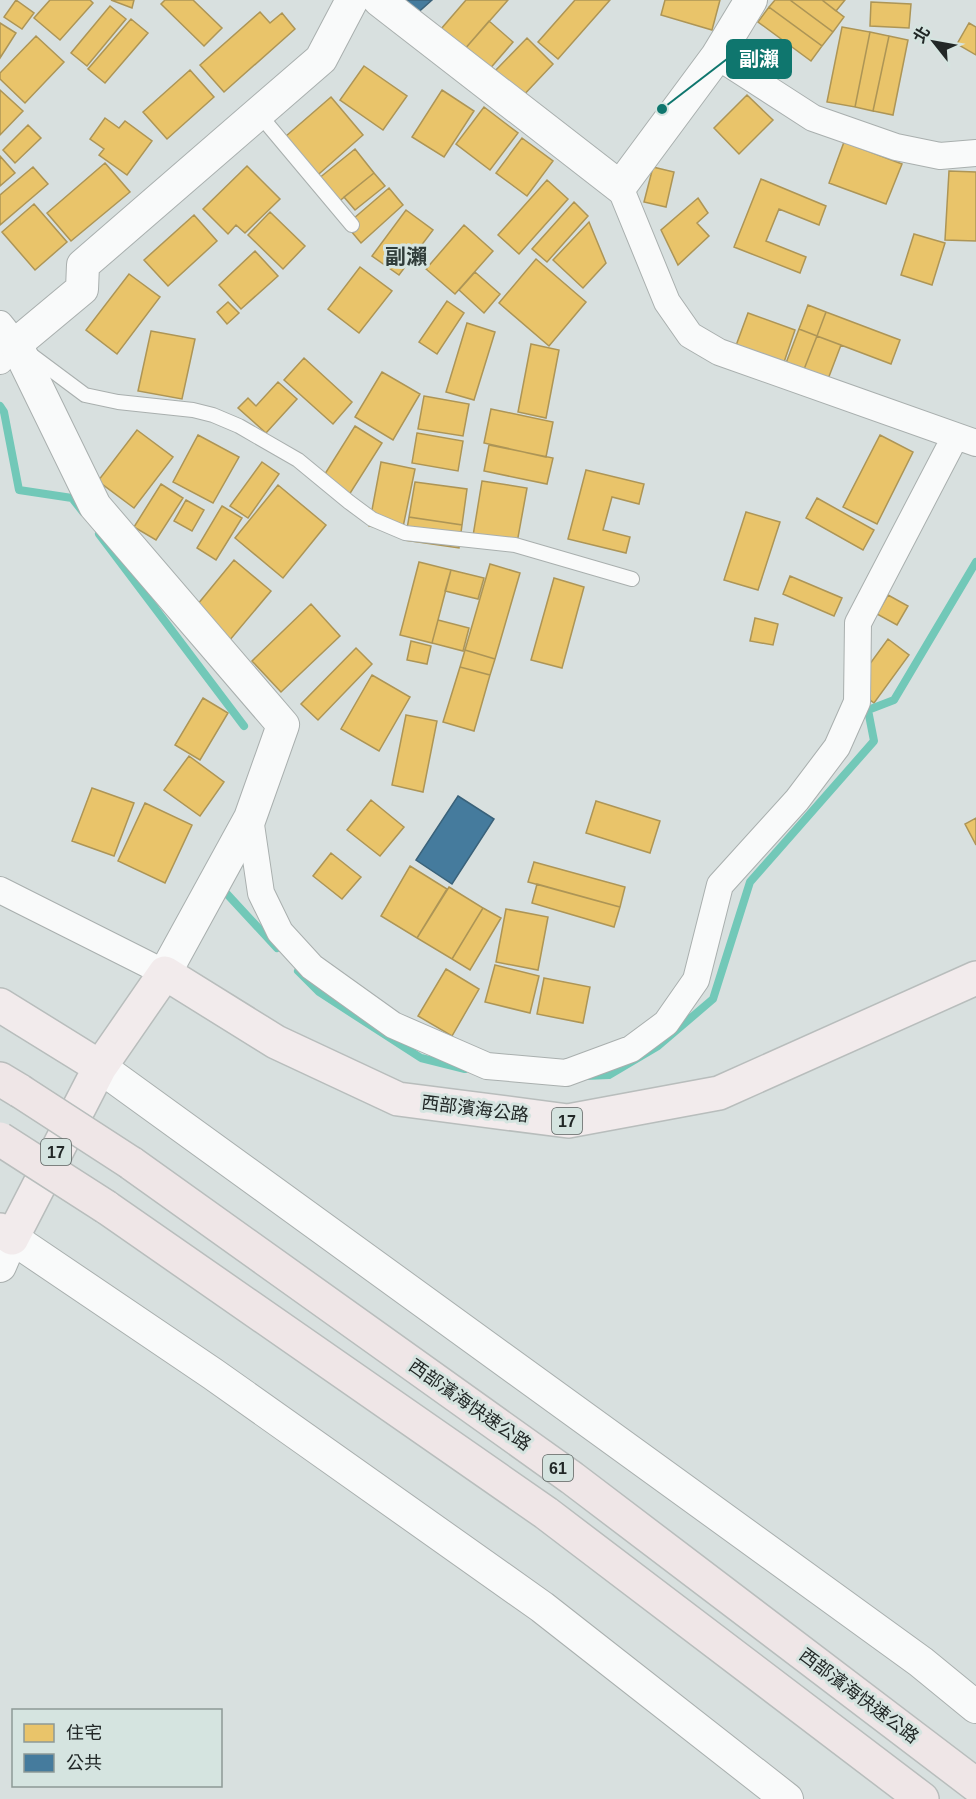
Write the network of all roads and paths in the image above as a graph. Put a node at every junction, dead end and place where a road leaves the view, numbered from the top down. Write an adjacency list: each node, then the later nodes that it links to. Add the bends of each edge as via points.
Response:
1 (352, 0): 5 (street, via 321,58)
2 (379, 0): 7 (street)
3 (752, 0): 4 (street)
4 (717, 56): 6 (street, via 813,118 896,147 940,156); 7 (street)
5 (258, 113): 8 (lane); 9 (street, via 83,265 82,289)
6 (976, 153)
7 (620, 187): 10 (street, via 667,302 690,334 718,352)
8 (352, 225)
9 (5, 343): 11 (lane, via 85,395 193,410 239,426 298,460 372,519 405,533 515,545); 12 (street, via 95,506 283,725)
10 (966, 440): 12 (street, via 858,622 857,702 837,747 797,800 720,885 696,980 666,1023 631,1049 566,1073 487,1066 393,1025 312,967 280,932 261,893)
11 (632, 579)
12 (250, 818): 14 (street)
13 (0, 890): 14 (street)
14 (165, 973): 15 (main road, 西部濱海公路 / 17, via 276,1042 398,1100 568,1121 719,1093); 17 (main road, 17)
15 (976, 978)
16 (0, 1005): 17 (main road)
17 (100, 1067): 20 (main road, 17); 21 (street, via 921,1662)
18 (10, 1085): 22 (highway, 西部濱海快速公路 / 61, bridge, via 131,1163 572,1478)
19 (0, 1139): 24 (highway, 61, bridge, via 106,1207 546,1513)
20 (3, 1242): 23 (street, via 213,1374 542,1607)
21 (976, 1707)
22 (976, 1785)
23 (787, 1799)
24 (922, 1799)

